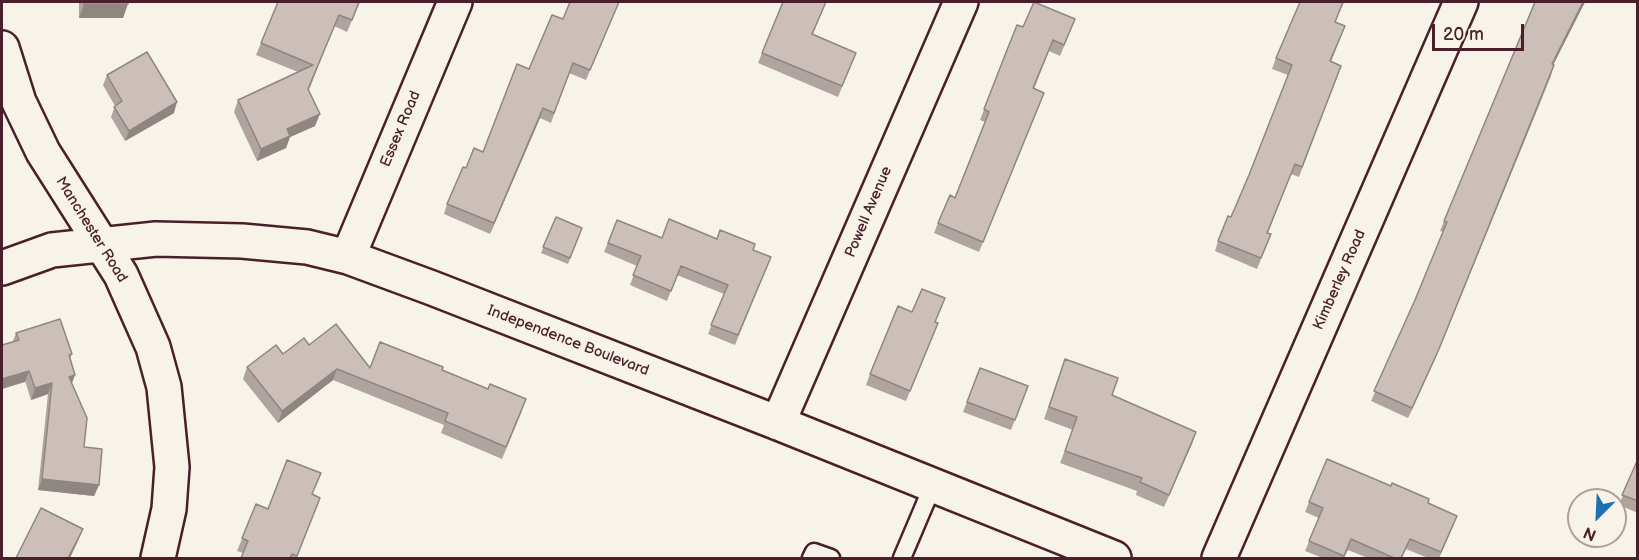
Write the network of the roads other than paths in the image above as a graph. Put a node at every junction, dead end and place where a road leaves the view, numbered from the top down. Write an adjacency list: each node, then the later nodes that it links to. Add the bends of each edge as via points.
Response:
1 (455, 2): 6 (street, Essex Road)
2 (961, 2): 8 (street, Powell Avenue)
3 (1461, 2): 15 (street, Kimberley Road)
4 (2, 48): 5 (street, Manchester Road, via 19,102 43,152)
5 (100, 244): 6 (street, Independence Boulevard, via 156,239 242,241 308,247); 7 (street, Independence Boulevard, via 52,250); 10 (street, Manchester Road, via 121,275 153,347 164,387 172,467 169,509)
6 (348, 257): 8 (street, Independence Boulevard)
7 (2, 268)
8 (778, 423): 9 (street, Independence Boulevard)
9 (933, 485): 13 (lane); 14 (street, Independence Boulevard)
10 (158, 558)
11 (812, 558): 12 (lane, via 814,552)
12 (831, 558)
13 (902, 558)
14 (1114, 558)
15 (1219, 558)

